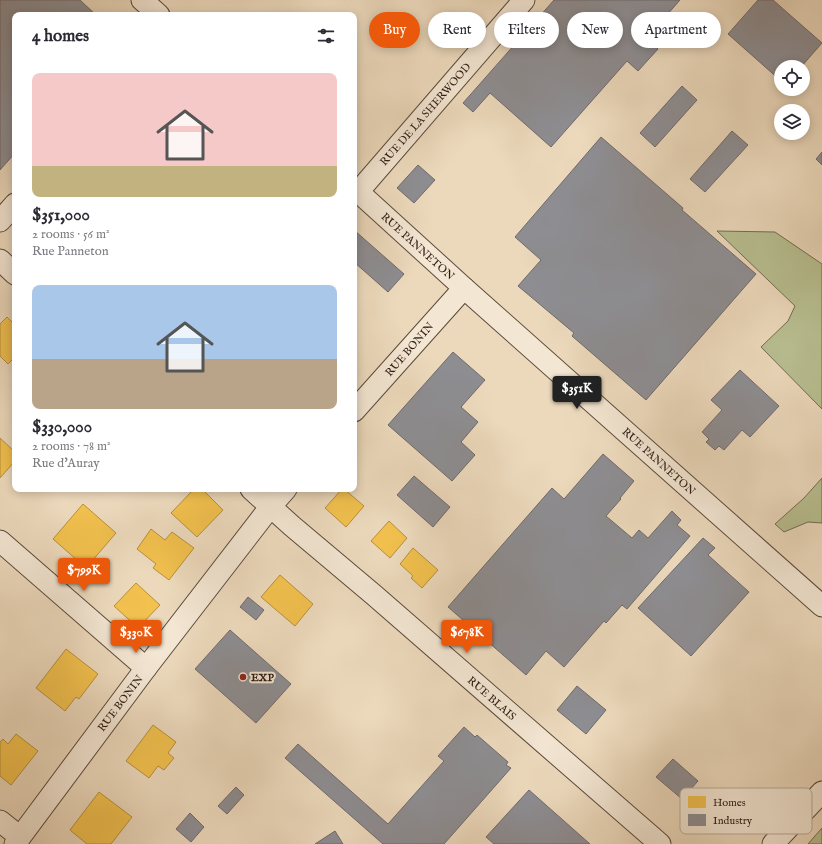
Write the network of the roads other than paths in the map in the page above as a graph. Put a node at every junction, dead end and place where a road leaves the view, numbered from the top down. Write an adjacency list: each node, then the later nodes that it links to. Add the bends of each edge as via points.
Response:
1 (142, 0): 3 (street)
2 (524, 0): 4 (street, RUE DE LA SHERWOOD)
3 (155, 12)
4 (357, 189)
5 (357, 191): 10 (street, RUE PANNETON)
6 (12, 207): 7 (street)
7 (0, 221)
8 (0, 260): 9 (street)
9 (12, 271)
10 (464, 288): 11 (street, RUE BONIN); 16 (street, RUE PANNETON)
11 (357, 408)
12 (255, 492): 14 (street, RUE BLAIS)
13 (283, 492): 14 (street, RUE BONIN)
14 (271, 506): 17 (street, RUE BONIN); 23 (street, RUE BLAIS)
15 (0, 540): 17 (street)
16 (822, 606)
17 (146, 668): 22 (street, RUE BONIN)
18 (822, 792): 19 (street)
19 (812, 803)
20 (0, 820): 22 (street)
21 (782, 834): 24 (street)
22 (18, 841)
23 (660, 844)
24 (773, 844)

